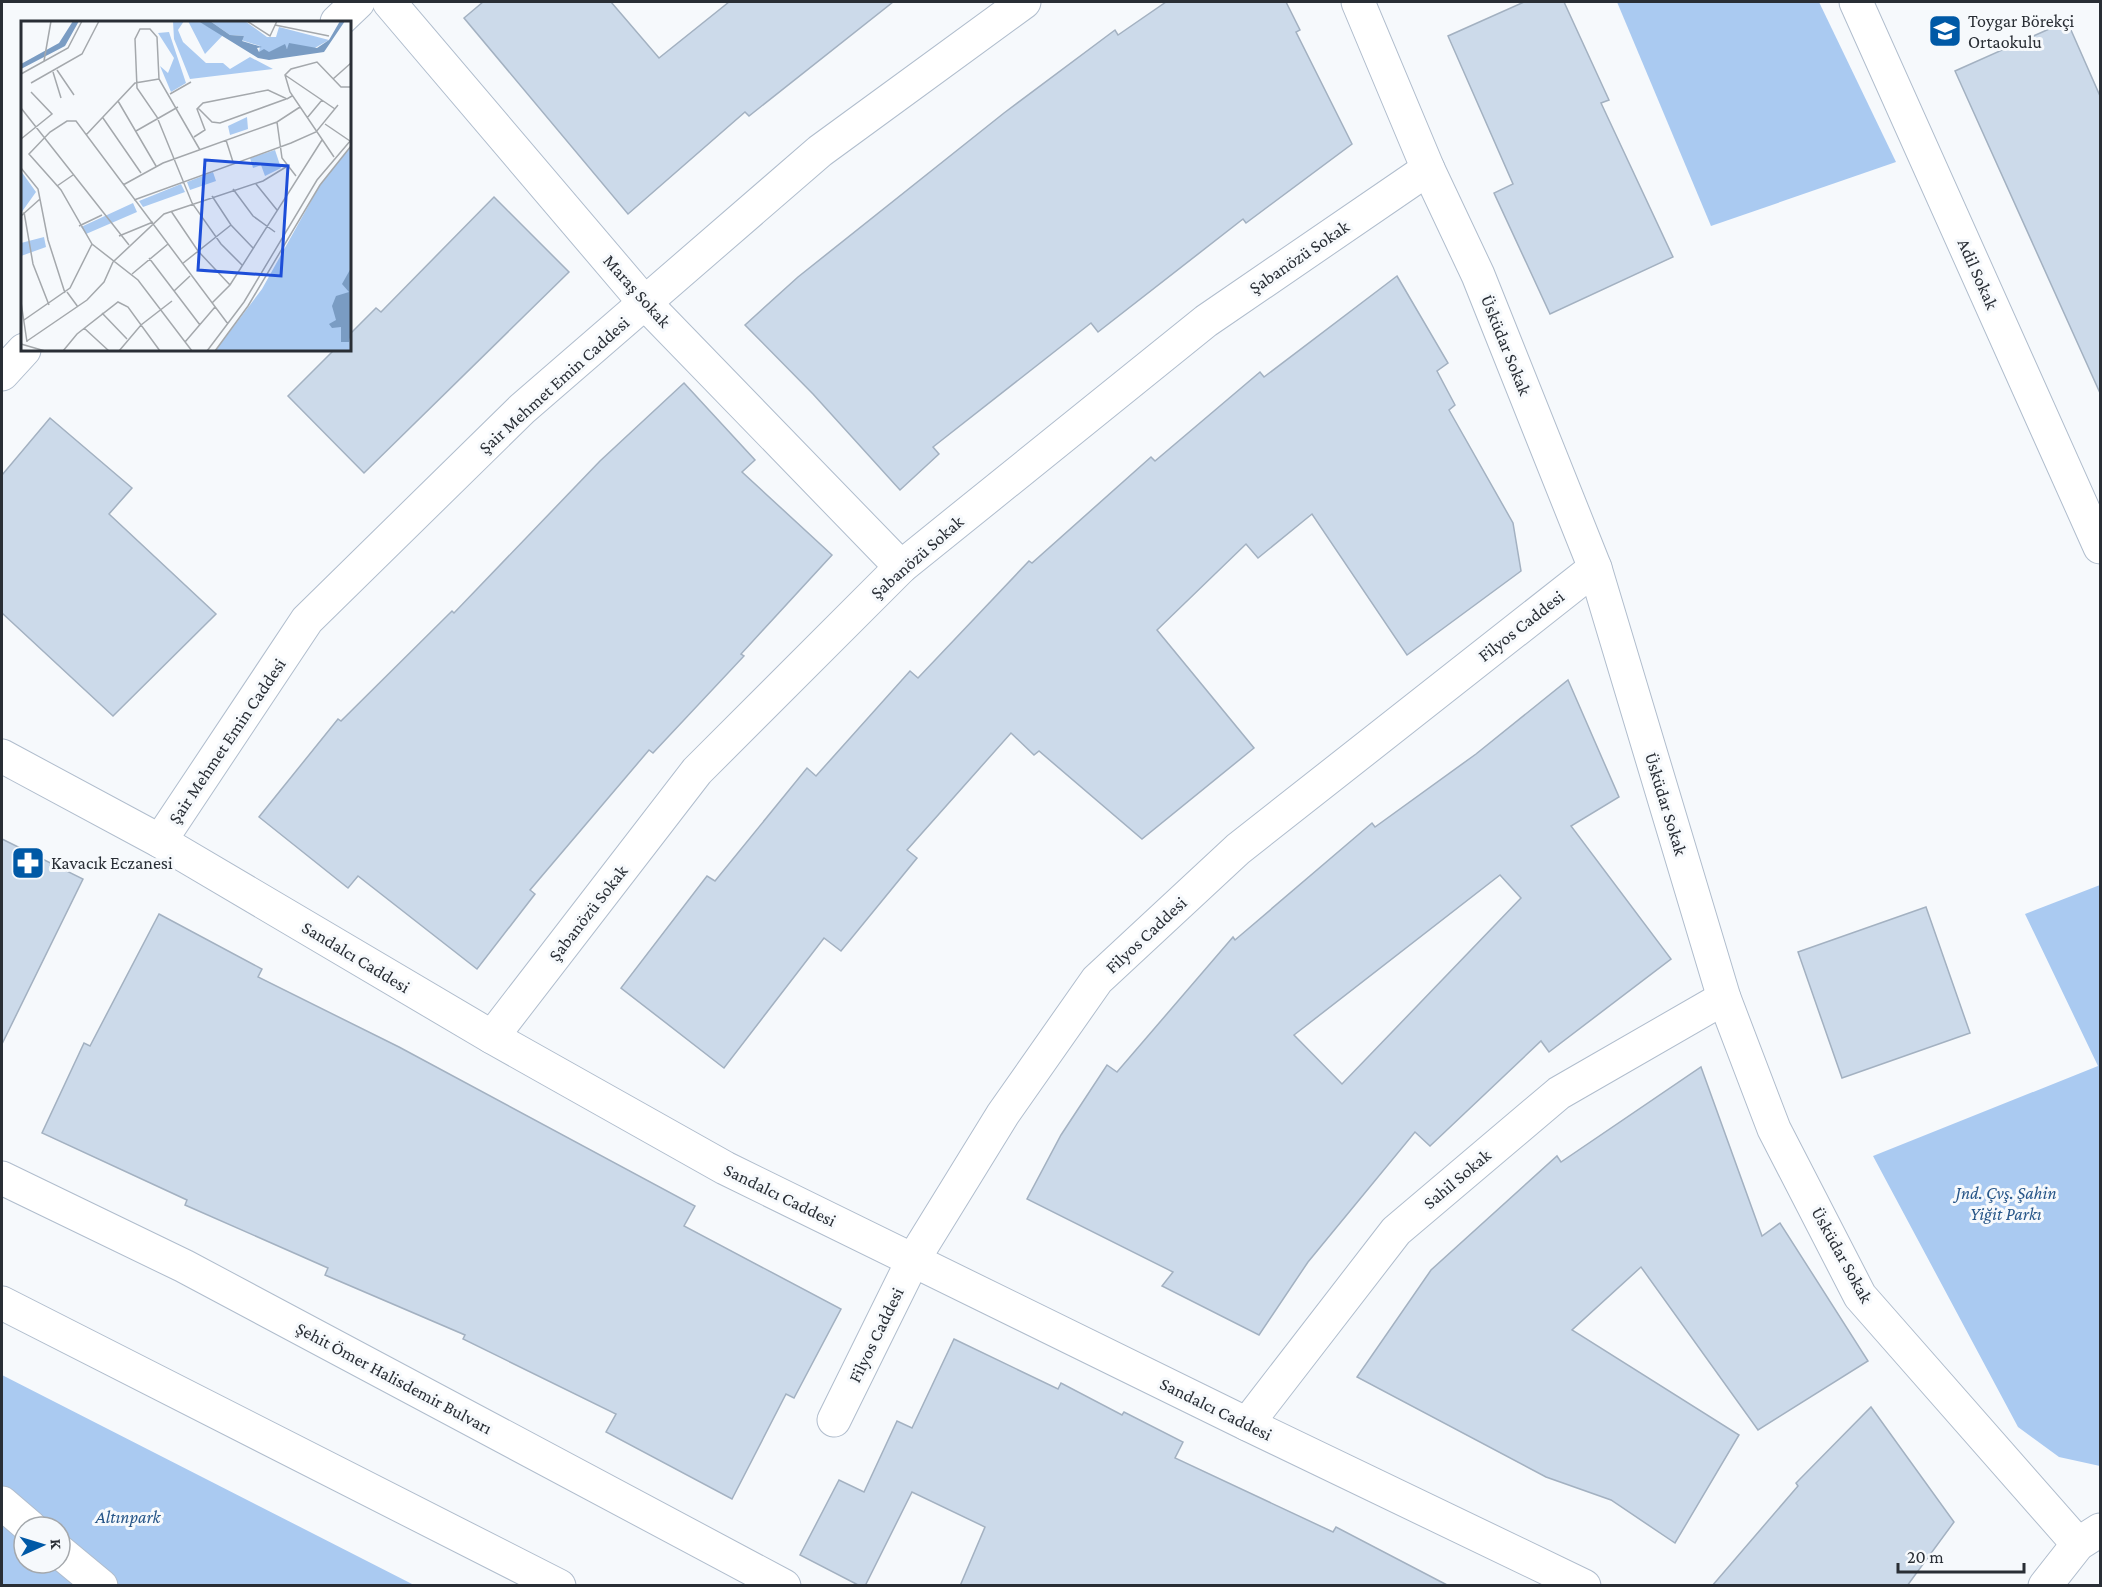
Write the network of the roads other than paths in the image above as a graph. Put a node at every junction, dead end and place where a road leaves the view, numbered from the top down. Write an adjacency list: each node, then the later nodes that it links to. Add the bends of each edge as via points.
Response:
1 (358, 2): 6 (main road)
2 (389, 2): 8 (main road, Maraş Sokak)
3 (1024, 2): 8 (main road, Şair Mehmet Emin Caddesi, via 820,151)
4 (1358, 2): 7 (main road, Üsküdar Sokak)
5 (1856, 2): 11 (main road, Adil Sokak)
6 (338, 21)
7 (1428, 169): 12 (main road, Şabanözü Sokak, via 1206,321); 13 (main road, Üsküdar Sokak, via 1478,275)
8 (645, 303): 12 (main road, Maraş Sokak); 15 (main road, Şair Mehmet Emin Caddesi, via 522,409 307,620)
9 (23, 351): 10 (main road)
10 (2, 374)
11 (2099, 540)
12 (901, 567): 17 (main road, Şabanözü Sokak, via 697,771)
13 (1595, 568): 16 (main road, Üsküdar Sokak); 19 (main road, Filyos Caddesi, via 1238,849 1097,980 1003,1114)
14 (2, 756): 15 (main road, Sandalcı Caddesi)
15 (160, 841): 17 (main road, Sandalcı Caddesi)
16 (1724, 998): 22 (main road, Sahil Sokak, via 1559,1093 1396,1231); 25 (main road, Üsküdar Sokak, via 1774,1129 1860,1296)
17 (492, 1037): 19 (main road, Sandalcı Caddesi, via 725,1168)
18 (2, 1178): 29 (main road, Şehit Ömer Halisdemir Bulvarı, via 184,1266)
19 (913, 1260): 21 (main road, Filyos Caddesi); 22 (main road, Sandalcı Caddesi)
20 (2, 1303): 28 (main road)
21 (834, 1420)
22 (1247, 1424): 30 (main road, Sandalcı Caddesi)
23 (2, 1503): 24 (main road)
24 (16, 1515)
25 (2089, 1537): 31 (main road)
26 (72, 1562): 27 (main road)
27 (100, 1586)
28 (559, 1586)
29 (784, 1586)
30 (1584, 1586)
31 (2044, 1586)

